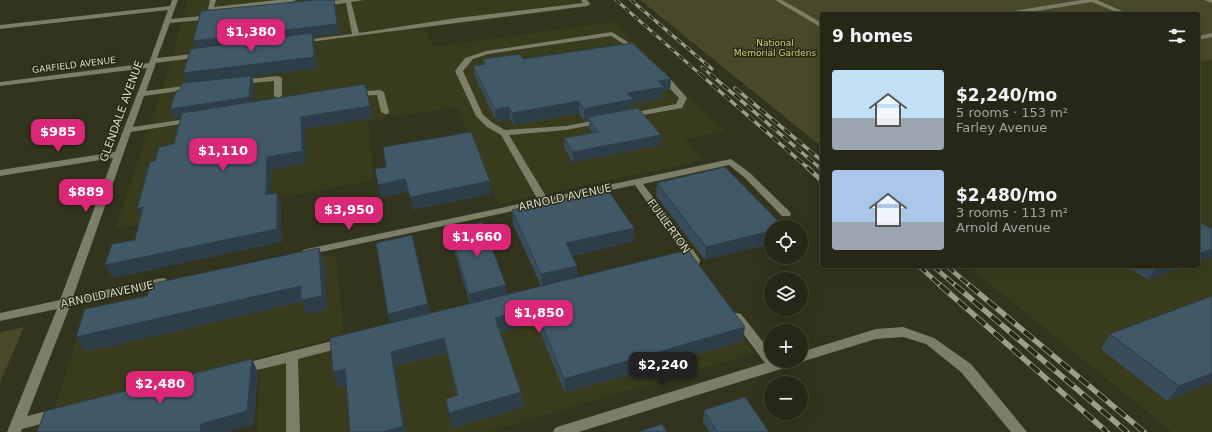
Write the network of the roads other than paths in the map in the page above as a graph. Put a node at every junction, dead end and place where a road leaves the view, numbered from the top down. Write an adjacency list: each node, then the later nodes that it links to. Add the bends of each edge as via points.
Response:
1 (213, 0): 2 (street, via 211,9)
2 (293, 0)
3 (361, 0): 8 (street)
4 (584, 0): 18 (street, via 587,4)
5 (778, 0): 16 (street)
6 (1093, 0): 12 (street); 13 (street)
7 (1208, 0): 9 (street)
8 (348, 1): 11 (street); 18 (street)
9 (1212, 1)
10 (173, 4): 15 (street, GLENDALE AVENUE); 17 (street)
11 (313, 5)
12 (1020, 12)
13 (1121, 12)
14 (222, 15): 15 (street)
15 (167, 21): 24 (street, GLENDALE AVENUE)
16 (820, 25)
17 (0, 27)
18 (356, 35): 21 (street)
19 (1212, 35): 20 (street)
20 (1200, 38)
21 (292, 44)
22 (211, 54): 24 (street, GARFIELD AVENUE)
23 (641, 54): 35 (street, via 612,34 488,52 465,61 459,71 480,116)
24 (151, 63): 27 (street, GARFIELD AVENUE); 29 (street, GLENDALE AVENUE)
25 (657, 70): 35 (street, via 683,98 679,106 566,128)
26 (229, 83): 30 (street, via 278,78)
27 (0, 84)
28 (199, 87): 29 (street)
29 (140, 94): 34 (street, GLENDALE AVENUE)
30 (278, 96)
31 (343, 96): 32 (street, via 380,92)
32 (385, 112)
33 (203, 118): 34 (street)
34 (128, 130): 36 (street, GLENDALE AVENUE)
35 (504, 133): 39 (street)
36 (119, 154): 37 (street); 46 (street, GLENDALE AVENUE)
37 (0, 173)
38 (637, 182): 39 (street, ARNOLD AVENUE); 40 (street, ARNOLD AVENUE, via 730,162 747,175); 42 (street, FULLERTON)
39 (544, 202): 41 (street, ARNOLD AVENUE)
40 (786, 214)
41 (297, 254)
42 (692, 257): 43 (street); 44 (street, FULLERTON)
43 (676, 260)
44 (701, 269)
45 (173, 280): 46 (street, ARNOLD AVENUE)
46 (65, 303): 48 (street, ARNOLD AVENUE); 56 (street, GLENDALE AVENUE)
47 (728, 305): 50 (street)
48 (0, 317)
49 (353, 341): 52 (street)
50 (764, 352)
51 (808, 355): 59 (street, via 876,334 903,332 930,341 966,368)
52 (292, 356): 54 (street); 57 (street)
53 (764, 368): 58 (street)
54 (230, 371)
55 (70, 411): 56 (street)
56 (15, 428)
57 (293, 432)
58 (560, 432)
59 (1020, 432)

